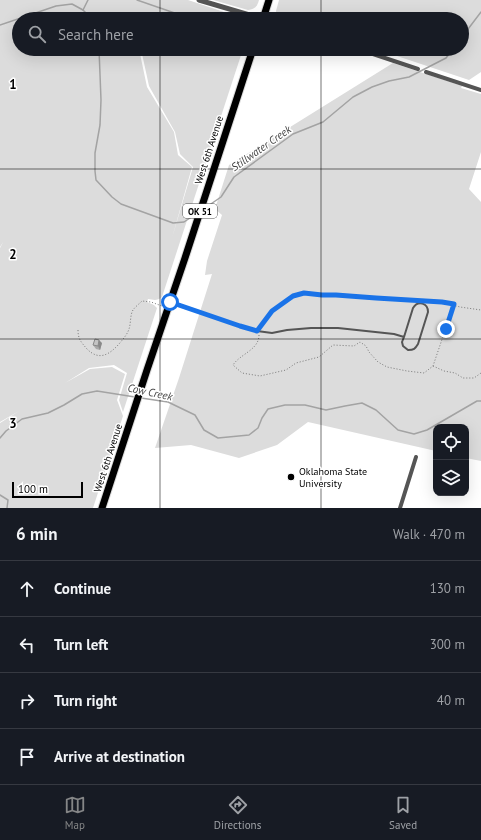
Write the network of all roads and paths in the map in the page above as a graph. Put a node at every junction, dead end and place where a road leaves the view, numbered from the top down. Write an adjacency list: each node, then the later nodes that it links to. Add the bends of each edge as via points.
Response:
1 (199, 0): 3 (street)
2 (269, 0): 4 (highway)
3 (239, 12)
4 (265, 12)
5 (251, 56): 13 (highway, West 6th Avenue / OK 51)
6 (379, 56): 7 (street)
7 (418, 69)
8 (426, 72): 9 (street)
9 (481, 90)
10 (419, 301): 16 (path, via 304,293 293,296 272,311)
11 (427, 301): 12 (path)
12 (454, 304): 14 (path); 18 (path)
13 (169, 305): 15 (path, via 142,301 133,310 125,337 113,351 105,355 89,351 78,337); 16 (lane); 21 (highway, West 6th Avenue / OK 51)
14 (481, 310)
15 (78, 330)
16 (257, 331): 17 (lane, via 272,333 311,328 338,328); 18 (path, via 259,340 256,346 233,365 242,372 260,376 286,370 296,363 319,357 333,345 354,346 360,342 378,362 387,367 424,373)
17 (404, 337): 17 (lane, via 404,348 416,348 428,312 425,304 418,303 413,308)
18 (433, 366): 19 (path, via 462,378 474,378)
19 (481, 373)
20 (416, 457): 22 (street)
21 (102, 508)
22 (400, 508)

